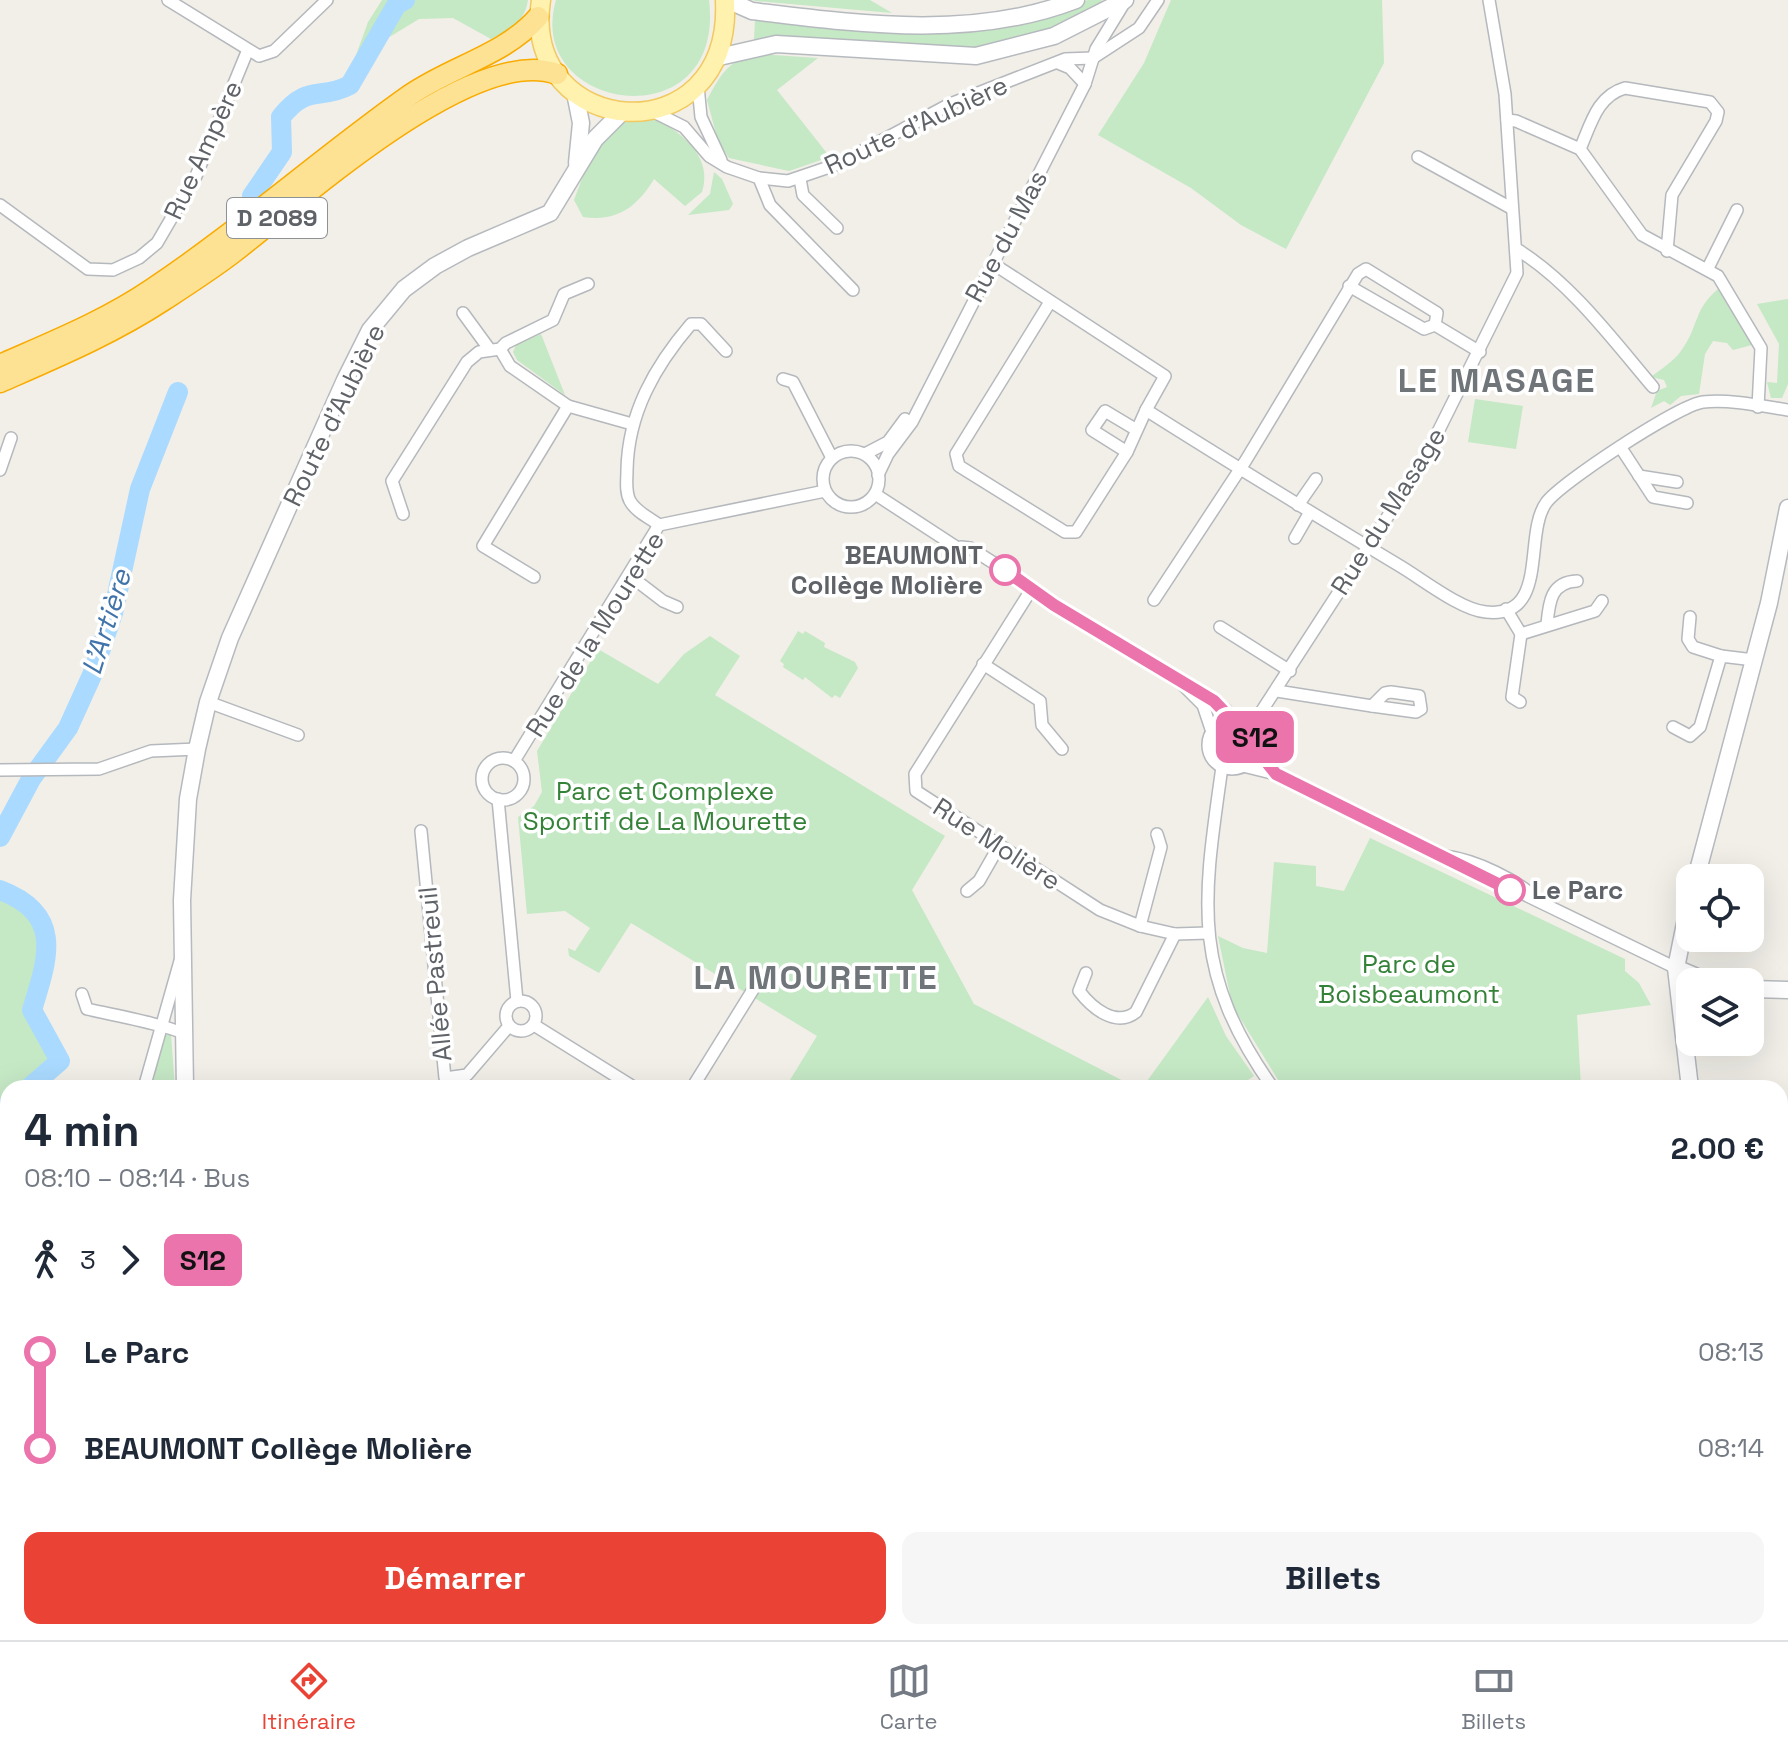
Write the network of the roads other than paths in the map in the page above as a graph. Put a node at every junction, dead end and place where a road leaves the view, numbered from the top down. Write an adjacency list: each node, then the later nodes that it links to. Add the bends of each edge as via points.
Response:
1 (168, 0): 9 (street)
2 (327, 0): 9 (street, via 274,51 259,56)
3 (726, 0): 4 (main road, via 752,11 919,26 979,24); 10 (main road)
4 (1076, 0)
5 (1125, 0): 10 (main road, via 1054,36 976,56 776,44); 11 (street, Rue du Mas)
6 (1158, 0): 11 (street, via 1139,28)
7 (1489, 0): 19 (street, Rue du Masage)
8 (539, 8): 13 (main road, via 543,47); 45 (highway, D 2089, via 508,45 411,94 150,291)
9 (247, 52): 26 (street, Rue Ampère, via 196,176 157,243 139,258 113,270 88,269)
10 (719, 57): 15 (main road)
11 (1093, 58): 12 (street, Route d'Aubière); 14 (street, Rue du Mas)
12 (1058, 63): 14 (street); 25 (street, Route d'Aubière, via 950,104)
13 (557, 74): 16 (main road); 47 (highway, D 2089, via 515,72 424,108 163,301 95,341)
14 (1085, 84): 32 (street, Rue du Mas)
15 (698, 86): 17 (main road, via 677,102); 22 (street, via 701,117)
16 (575, 93): 18 (main road); 23 (main road, Route d'Aubière, via 581,123)
17 (652, 111): 18 (main road); 22 (street, Route d'Aubière, via 684,127 709,156)
18 (622, 112): 23 (main road, Route d'Aubière, via 595,139)
19 (1507, 120): 20 (street); 27 (street, Rue du Masage)
20 (1580, 149): 31 (street, via 1642,235); 31 (street, via 1602,100 1613,92 1625,88 1710,102 1718,112 1716,121 1672,195)
21 (1418, 157): 27 (street)
22 (727, 167): 24 (street, Route d'Aubière)
23 (577, 168): 95 (main road, Route d'Aubière, via 550,213 435,266 404,289 370,330 230,638)
24 (759, 178): 25 (street, Route d'Aubière); 36 (street, via 770,205)
25 (800, 179): 29 (street, via 803,195)
26 (0, 205)
27 (1511, 208): 30 (street, Rue du Masage)
28 (1737, 210): 33 (street)
29 (837, 228)
30 (1518, 250): 44 (street, Rue du Masage, via 1517,273); 48 (street, via 1539,263)
31 (1667, 251): 33 (street)
32 (992, 263): 38 (street); 53 (street, Rue du Mas)
33 (1708, 268): 50 (street, via 1727,287 1761,348)
34 (588, 284): 42 (street, via 564,294 553,320)
35 (1349, 286): 37 (street, via 1366,269); 39 (street); 61 (street)
36 (853, 290)
37 (1405, 293): 39 (street); 41 (street, via 1437,313)
38 (1050, 302): 51 (street, via 1165,376); 58 (street, via 956,454 959,466 1070,533 1076,532)
39 (1394, 310): 41 (street, via 1424,329)
40 (463, 313): 42 (street)
41 (1435, 325): 44 (street)
42 (495, 349): 49 (street, via 510,366); 73 (street, via 479,352 467,362 392,481)
43 (726, 351): 54 (street, via 701,324 691,324 660,364)
44 (1480, 352): 76 (street, Rue du Masage, via 1423,462)
45 (0, 365)
46 (783, 379): 60 (street, via 793,382)
47 (0, 382)
48 (1653, 387)
49 (568, 406): 54 (street); 78 (street, via 483,546)
50 (1758, 407): 52 (street); 57 (street, via 1694,404)
51 (1146, 410): 55 (street); 61 (street)
52 (1788, 410)
53 (915, 411): 59 (street, Rue du Mas, via 888,442); 63 (street, Rue du Mas)
54 (632, 424): 74 (street, via 627,491 630,502)
55 (1135, 429): 58 (street); 58 (street, via 1105,411 1092,430)
56 (11, 438): 62 (street)
57 (1621, 448): 64 (street); 84 (street, via 1544,505 1528,590)
58 (1127, 452)
59 (865, 454): 60 (street, via 847,451); 63 (street)
60 (832, 458): 67 (street, via 823,477)
61 (1238, 468): 70 (street); 81 (street)
62 (0, 470)
63 (878, 475): 68 (street)
64 (1639, 476): 66 (street); 69 (street, via 1653,497)
65 (1316, 479): 70 (street)
66 (1677, 482)
67 (825, 491): 68 (street, via 835,503 850,507); 74 (street, Rue de la Mourette)
68 (875, 494): 80 (street)
69 (1687, 503)
70 (1298, 505): 72 (street)
71 (1788, 508): 90 (main road)
72 (1310, 512): 75 (street); 76 (street)
73 (403, 514)
74 (659, 525): 77 (street, Rue de la Mourette)
75 (1295, 538)
76 (1366, 546): 84 (street, via 1476,610); 92 (street, Rue du Masage)
77 (629, 575): 83 (street); 106 (street, Rue de la Mourette)
78 (534, 577)
79 (1577, 581): 86 (street, via 1562,584 1552,595)
80 (1027, 588): 91 (street, Rue Molière); 93 (street)
81 (1154, 600)
82 (1602, 601): 86 (street, via 1595,611)
83 (677, 607)
84 (1506, 609): 88 (street)
85 (1690, 617): 89 (street, via 1688,639 1693,647)
86 (1547, 624): 88 (street)
87 (1220, 627): 92 (street)
88 (1521, 634): 96 (street, via 1512,697)
89 (1721, 656): 90 (street); 99 (street, via 1700,727 1690,736)
90 (1754, 660): 115 (main road)
91 (983, 664): 104 (street, via 1040,701 1046,733); 114 (street, Rue Molière, via 915,774 915,783 925,798)
92 (1290, 671): 94 (street, Rue du Masage)
93 (1182, 684): 98 (street, via 1214,701); 101 (street, via 1203,705)
94 (1277, 691): 97 (street); 100 (street, Rue du Masage)
95 (208, 702): 102 (street); 103 (main road, Route d'Aubière)
96 (1520, 702)
97 (1372, 706)
98 (1233, 721): 100 (street); 101 (street)
99 (1673, 727)
100 (1250, 729): 105 (street)
101 (1212, 732): 108 (street, via 1209,751)
102 (298, 735)
103 (197, 749): 109 (street, via 151,751 99,769); 121 (main road, Route d'Aubière, via 186,817)
104 (1062, 749)
105 (1256, 749): 107 (street); 110 (street)
106 (514, 761): 111 (street, via 524,775 523,786 515,796); 111 (street, via 493,760 483,773 484,786)
107 (1243, 766): 108 (street); 110 (street)
108 (1222, 767): 118 (street)
109 (0, 770)
110 (1276, 774): 122 (street)
111 (498, 799): 128 (street)
112 (421, 831): 134 (street, Allée Pastreuil, via 445,1078)
113 (1157, 834): 117 (street, via 1161,847)
114 (999, 846): 116 (street); 117 (street, Rue Molière, via 1100,910)
115 (1700, 864)
116 (967, 891)
117 (1140, 926): 119 (street, Rue Molière)
118 (1208, 933): 119 (street, Rue Molière); 140 (street, via 1228,1014)
119 (1175, 934): 123 (street, via 1136,1012 1127,1019 1089,1005 1079,991)
120 (1679, 952): 122 (main road)
121 (183, 953): 130 (street); 132 (main road, Route d'Aubière)
122 (1676, 968)
123 (1086, 973)
124 (759, 980): 139 (street)
125 (1764, 989): 126 (main road)
126 (1788, 990)
127 (82, 994): 130 (street, via 87,1009)
128 (517, 1001): 129 (street, via 533,1007); 131 (street, via 506,1012)
129 (534, 1025): 131 (street, via 522,1032); 138 (street)
130 (160, 1026): 132 (street, via 179,1029); 135 (street)
131 (509, 1026): 134 (street, Allée Pastreuil)
132 (185, 1036): 136 (main road, Route d'Aubière)
133 (1686, 1056): 141 (main road)
134 (467, 1075): 137 (street)
135 (146, 1080)
136 (185, 1080)
137 (468, 1080)
138 (622, 1080)
139 (697, 1080)
140 (1267, 1080)
141 (1689, 1080)

